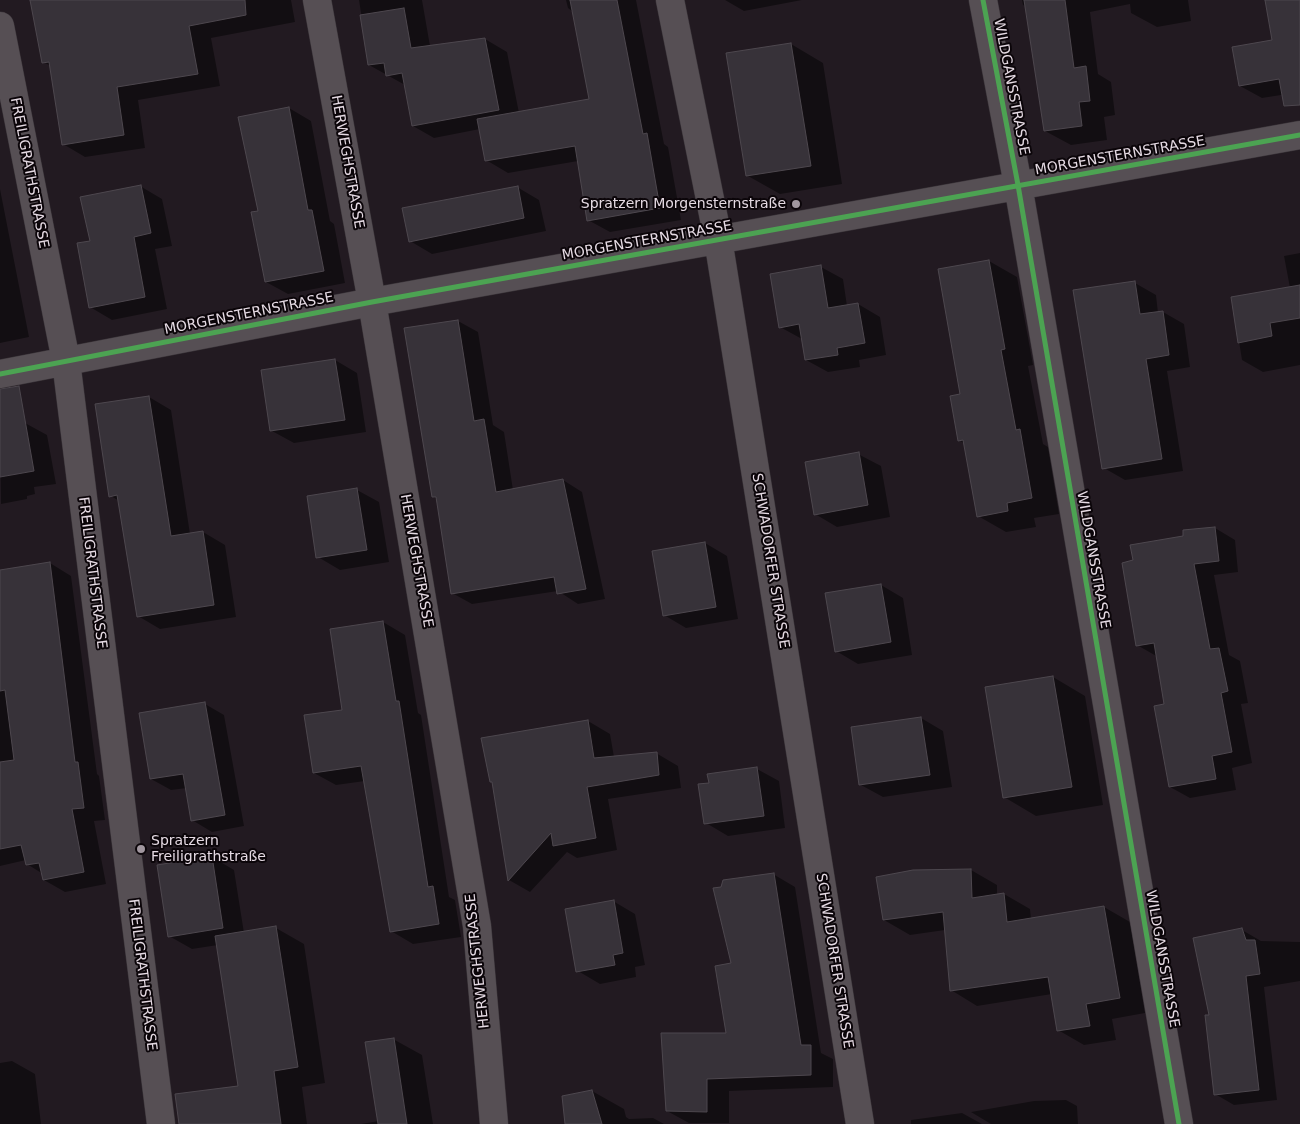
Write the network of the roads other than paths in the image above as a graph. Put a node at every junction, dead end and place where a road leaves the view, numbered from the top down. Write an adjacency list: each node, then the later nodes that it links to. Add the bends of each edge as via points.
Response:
1 (317, 0): 8 (street, HERWEGHSTRASSE)
2 (670, 0): 7 (street, SCHWADORFER STRASSE)
3 (983, 0): 6 (street, WILDGANSSTRASSE)
4 (0, 26): 9 (street, FREILIGRATHSTRASSE)
5 (1300, 136): 6 (street, MORGENSTERNSTRASSE)
6 (1018, 185): 7 (street, MORGENSTERNSTRASSE); 14 (street, WILDGANSSTRASSE)
7 (718, 240): 8 (street, MORGENSTERNSTRASSE); 13 (street, SCHWADORFER STRASSE)
8 (372, 302): 9 (street, MORGENSTERNSTRASSE); 12 (street, HERWEGHSTRASSE, via 477,926)
9 (66, 361): 10 (street, MORGENSTERNSTRASSE); 11 (street, FREILIGRATHSTRASSE)
10 (0, 374)
11 (161, 1124)
12 (494, 1124)
13 (860, 1124)
14 (1179, 1124)

